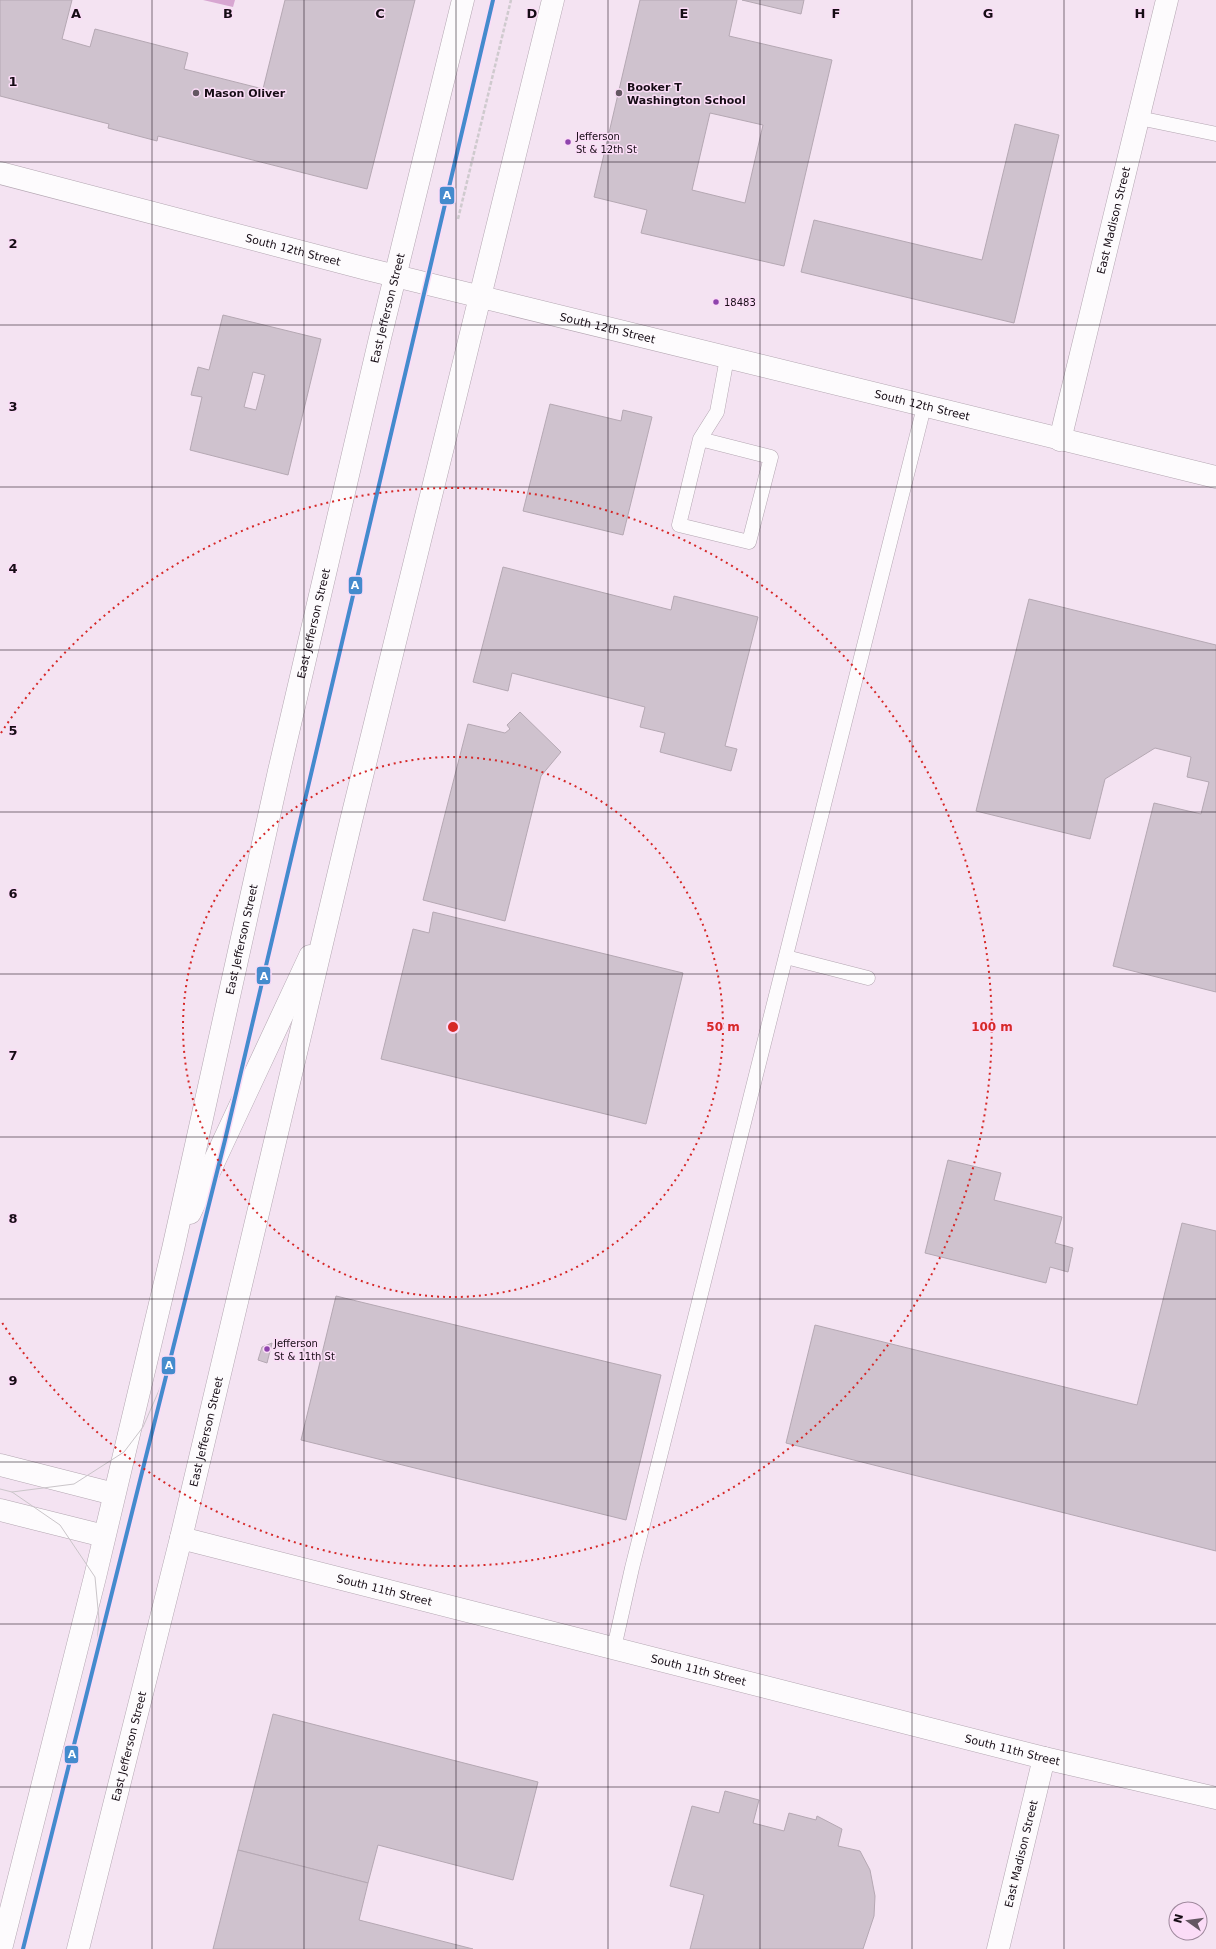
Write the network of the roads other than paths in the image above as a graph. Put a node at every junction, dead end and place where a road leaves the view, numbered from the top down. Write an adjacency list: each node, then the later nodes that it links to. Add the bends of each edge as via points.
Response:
1 (463, 0): 7 (main road, East Jefferson Street)
2 (553, 0): 8 (main road, East Jefferson Street)
3 (1167, 0): 4 (main road, East Madison Street)
4 (1139, 118): 5 (lane); 12 (main road, East Madison Street)
5 (1216, 134)
6 (0, 173): 7 (main road, South 12th Street)
7 (395, 276): 8 (main road, South 12th Street); 17 (main road, East Jefferson Street, via 279,771)
8 (480, 297): 9 (main road, South 12th Street); 14 (main road, East Jefferson Street)
9 (727, 358): 10 (main road, South 12th Street); 11 (lane, via 717,412)
10 (924, 407): 12 (main road, South 12th Street); 15 (lane)
11 (700, 439): 11 (lane, via 679,525 749,542 771,457)
12 (1060, 440): 13 (main road, South 12th Street)
13 (1216, 478)
14 (329, 914): 17 (main road, East Jefferson Street); 22 (main road, East Jefferson Street)
15 (786, 958): 16 (lane); 23 (lane)
16 (868, 978)
17 (173, 1249): 19 (main road, East Jefferson Street)
18 (0, 1465): 19 (main road)
19 (114, 1494): 21 (main road, East Jefferson Street)
20 (0, 1510): 21 (main road)
21 (104, 1536): 26 (main road, East Jefferson Street)
22 (181, 1538): 23 (main road, South 11th Street); 27 (main road, East Jefferson Street)
23 (614, 1648): 24 (main road, South 11th Street)
24 (1044, 1758): 25 (main road, South 11th Street); 28 (main road, East Madison Street)
25 (1216, 1798)
26 (1, 1949)
27 (78, 1949)
28 (998, 1949)

